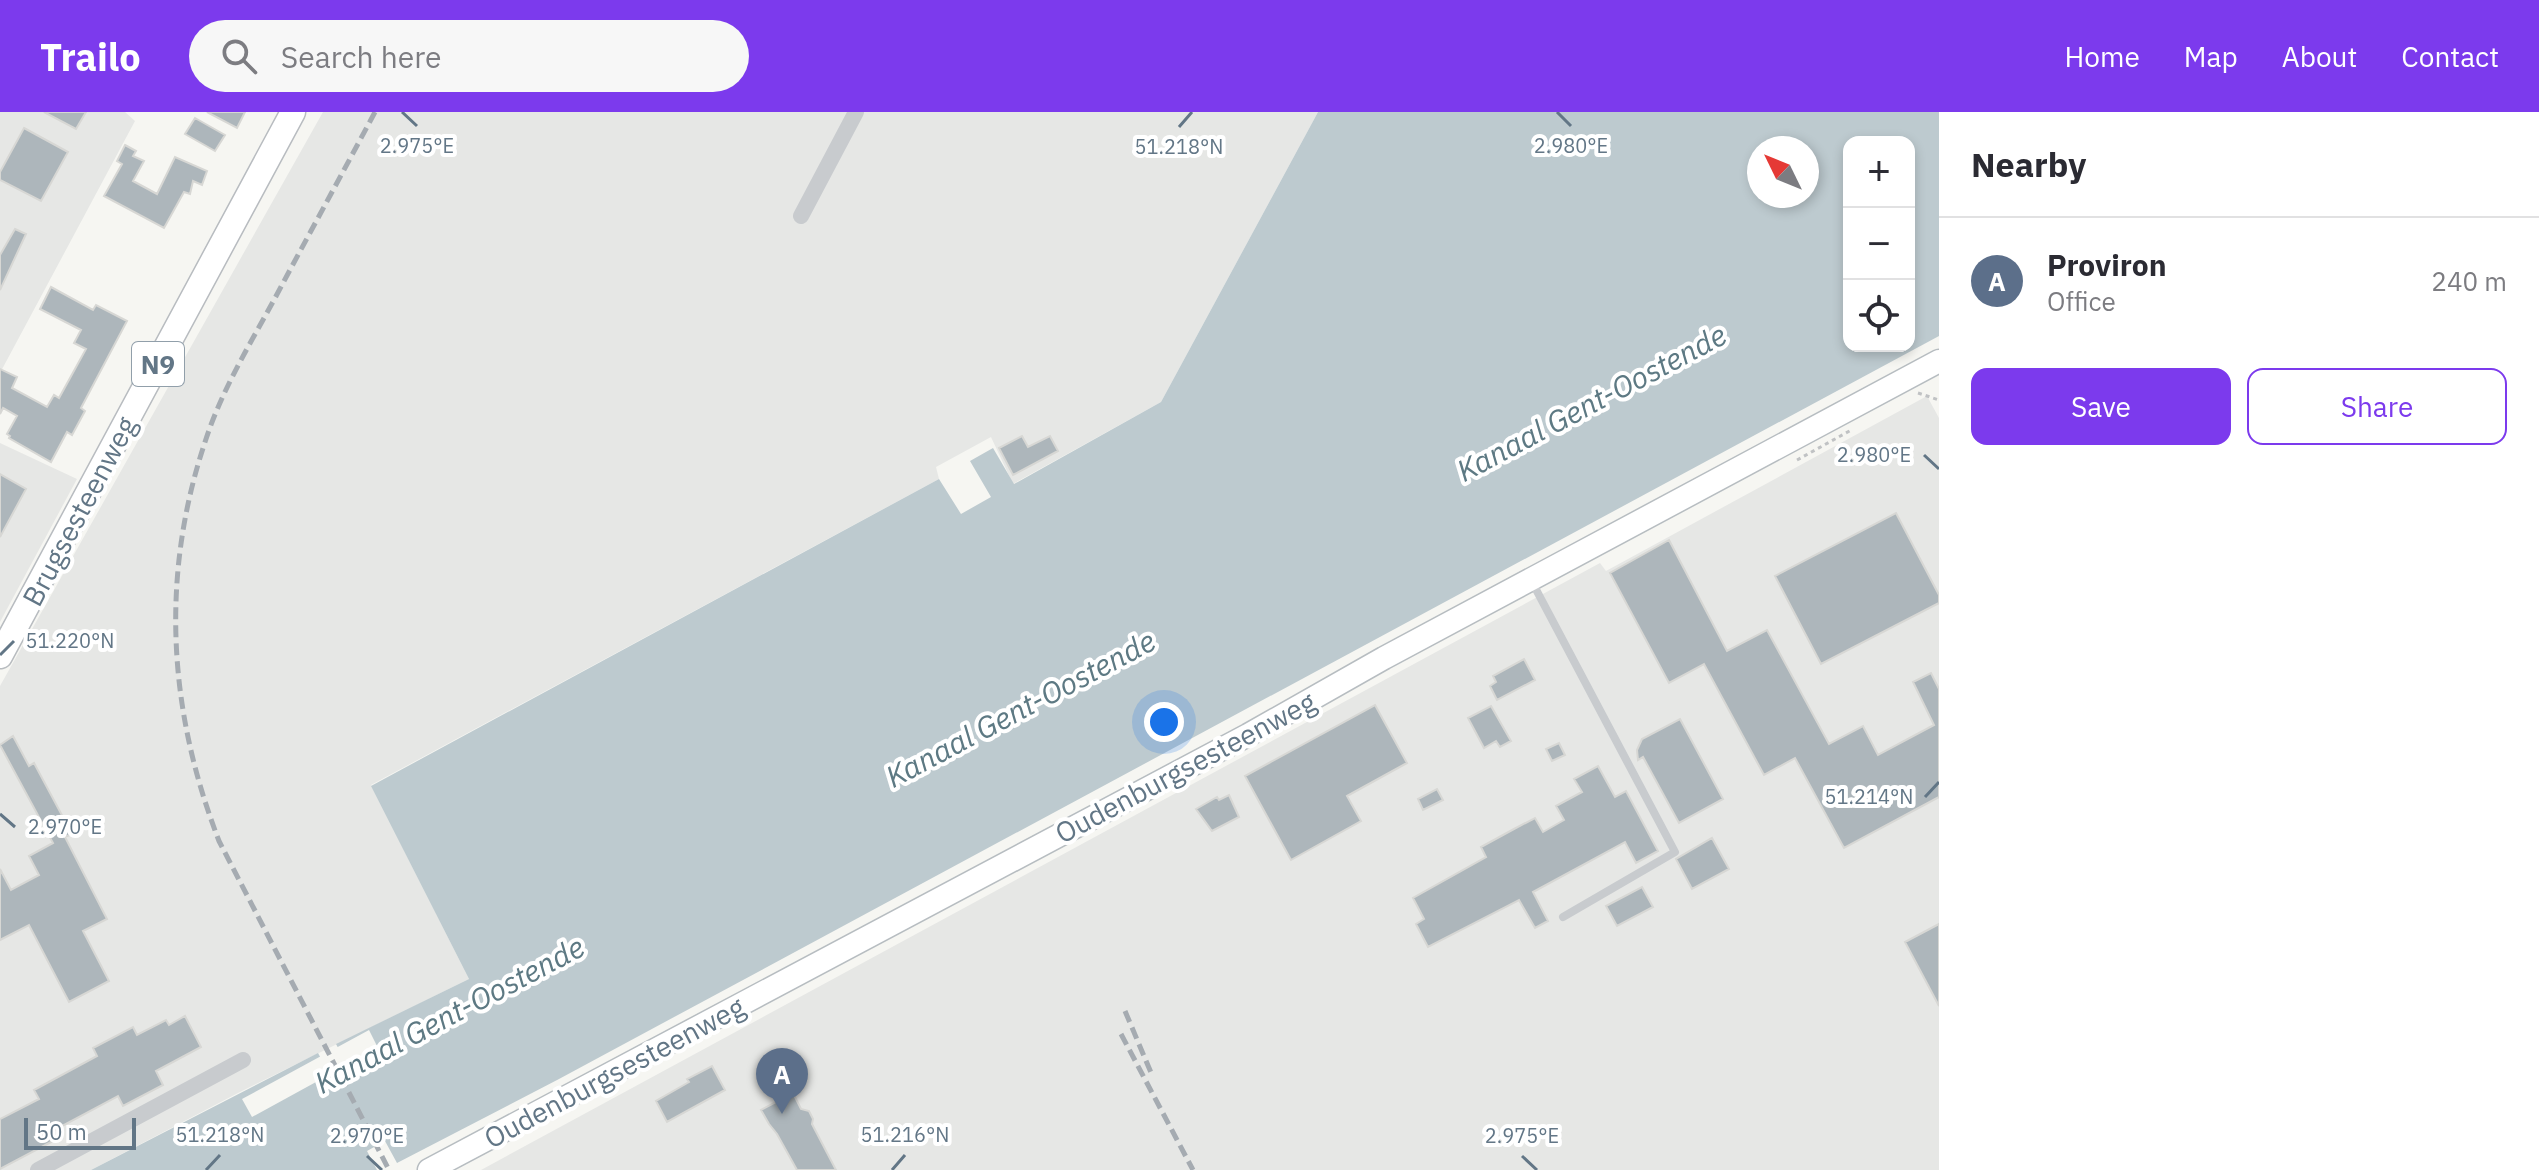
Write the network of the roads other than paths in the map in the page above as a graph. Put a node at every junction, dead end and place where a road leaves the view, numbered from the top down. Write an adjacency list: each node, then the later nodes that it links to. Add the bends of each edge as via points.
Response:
1 (293, 112): 6 (main road, Brugsesteenweg / N9)
2 (856, 112): 3 (street)
3 (801, 216)
4 (1939, 361): 5 (street, Oudenburgsesteenweg)
5 (1531, 579): 7 (lane, via 1675,852); 10 (street, Oudenburgsesteenweg)
6 (0, 656)
7 (1563, 917)
8 (243, 1060): 9 (street)
9 (38, 1170)
10 (429, 1170)

